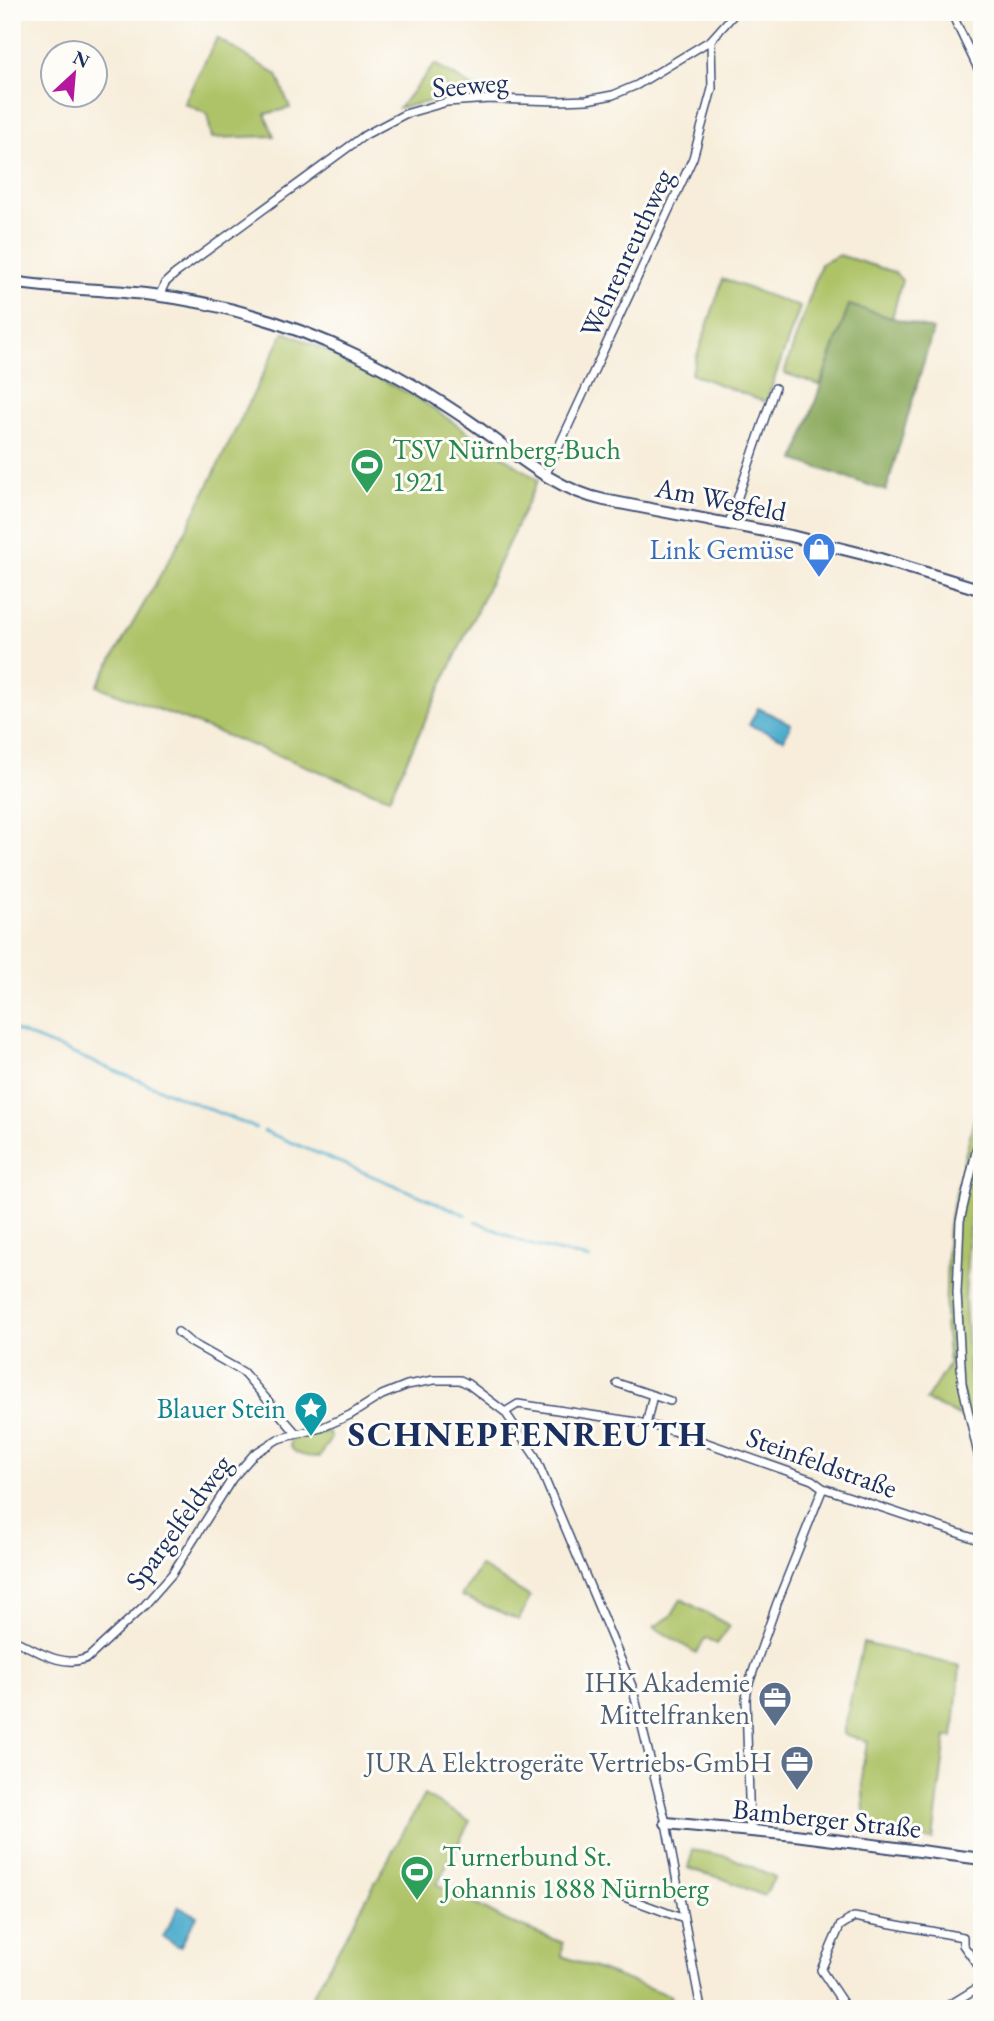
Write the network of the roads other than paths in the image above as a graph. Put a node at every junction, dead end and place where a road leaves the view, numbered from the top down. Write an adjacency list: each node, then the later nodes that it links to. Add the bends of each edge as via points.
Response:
1 (736, 12): 3 (street, Seeweg)
2 (951, 12): 4 (street)
3 (710, 40): 6 (street, Seeweg, via 613,95 559,102 447,102 405,114 365,135 272,201 175,274); 8 (street, Wehrenreuthweg, via 712,89 693,158)
4 (982, 77)
5 (12, 282): 6 (street, Am Wegfeld)
6 (159, 296): 8 (street, Am Wegfeld, via 264,317 357,356 457,413)
7 (775, 388): 9 (street)
8 (545, 476): 9 (street, Am Wegfeld, via 593,498)
9 (729, 523): 10 (street, Am Wegfeld, via 850,550)
10 (982, 590)
11 (982, 1126): 19 (street, via 962,1212 957,1293 962,1383)
12 (178, 1332): 18 (street, via 243,1372)
13 (617, 1383): 14 (street)
14 (653, 1395): 15 (street); 17 (street)
15 (670, 1401)
16 (505, 1412): 17 (street, Steinfeldstraße, via 518,1404); 18 (street, Spargelfeldweg, via 460,1380 434,1380 407,1385 321,1428); 23 (street, via 535,1456 632,1686)
17 (646, 1424): 20 (street, Steinfeldstraße, via 702,1440)
18 (296, 1433): 22 (street, Spargelfeldweg, via 254,1454 232,1479 172,1574 89,1657 65,1662)
19 (982, 1472)
20 (823, 1488): 21 (street, Steinfeldstraße); 24 (street, via 748,1686)
21 (982, 1541)
22 (12, 1639)
23 (666, 1823): 24 (street, Bamberger Straße); 27 (street)
24 (750, 1831): 25 (street, Bamberger Straße)
25 (982, 1859)
26 (605, 1890): 27 (street)
27 (684, 1919): 30 (street)
28 (982, 1971): 31 (street, via 963,1945 963,1937 854,1917 840,1926 821,1970)
29 (982, 1985): 32 (street)
30 (701, 2009)
31 (847, 2009)
32 (943, 2009)

